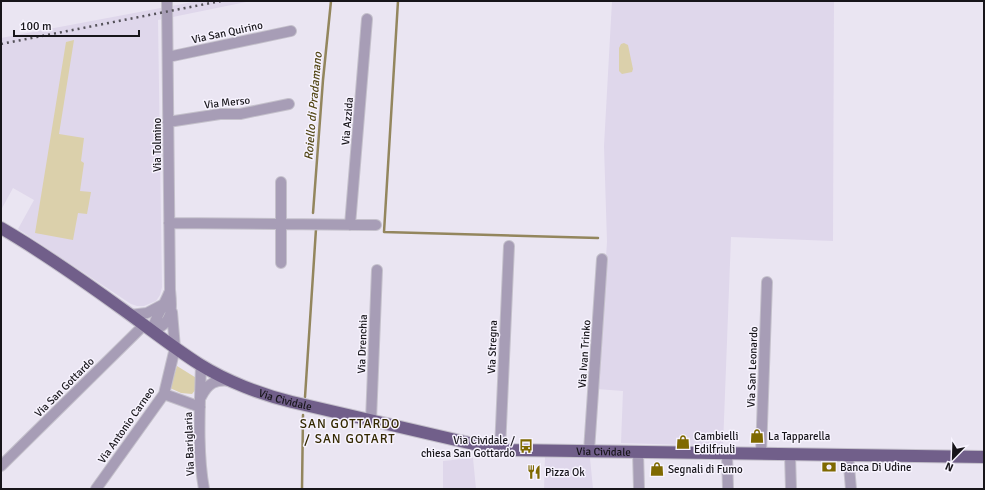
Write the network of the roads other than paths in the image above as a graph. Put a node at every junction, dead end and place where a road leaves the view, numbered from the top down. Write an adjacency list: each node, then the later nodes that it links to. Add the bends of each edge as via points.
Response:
1 (167, 1): 4 (street, Via Tolmino)
2 (367, 19): 10 (street, Via Azzida)
3 (291, 30): 4 (street, Via San Quirino)
4 (168, 56): 6 (street, Via Tolmino)
5 (289, 104): 6 (street, Via Merso, via 240,114 220,114)
6 (168, 122): 8 (street, Via Tolmino)
7 (281, 182): 9 (street)
8 (169, 223): 9 (street); 18 (street, Via Tolmino)
9 (281, 224): 10 (street); 15 (street)
10 (350, 225): 11 (street)
11 (376, 225)
12 (1, 228): 19 (main road, Via Cividale)
13 (509, 246): 27 (street, Via Stregna)
14 (602, 259): 28 (street, Via Ivan Trinko)
15 (281, 263)
16 (377, 270): 26 (street, Via Drenchia)
17 (767, 282): 31 (street, Via San Leonardo)
18 (168, 306): 19 (street); 20 (street, Via Tolmino); 21 (street, Via Tolmino)
19 (130, 315): 20 (main road, Via Cividale)
20 (148, 328): 21 (main road, Via Cividale); 35 (street, Via San Gottardo)
21 (174, 348): 22 (main road, Via Cividale); 24 (street, Via Antonio Carneo)
22 (201, 366): 23 (main road, Via Cividale); 25 (street, Via Bariglaria)
23 (233, 381): 25 (street, Via Bariglaria, via 211,383 205,389); 26 (main road, Via Cividale, via 278,399)
24 (164, 394): 25 (street); 36 (street, Via Antonio Carneo)
25 (200, 402): 37 (street, Via Bariglaria)
26 (371, 420): 27 (main road, Via Cividale)
27 (500, 449): 28 (main road, Via Cividale)
28 (589, 451): 29 (main road, Via Cividale)
29 (638, 452): 30 (main road, Via Cividale); 38 (street, Via Cividale)
30 (727, 453): 31 (main road, Via Cividale); 39 (street)
31 (760, 453): 32 (main road, Via Cividale)
32 (790, 454): 33 (main road, Via Cividale); 40 (street)
33 (848, 455): 34 (main road, Via Cividale); 41 (street)
34 (984, 457)
35 (1, 466)
36 (96, 489)
37 (204, 489)
38 (639, 489)
39 (728, 489)
40 (791, 489)
41 (851, 489)

